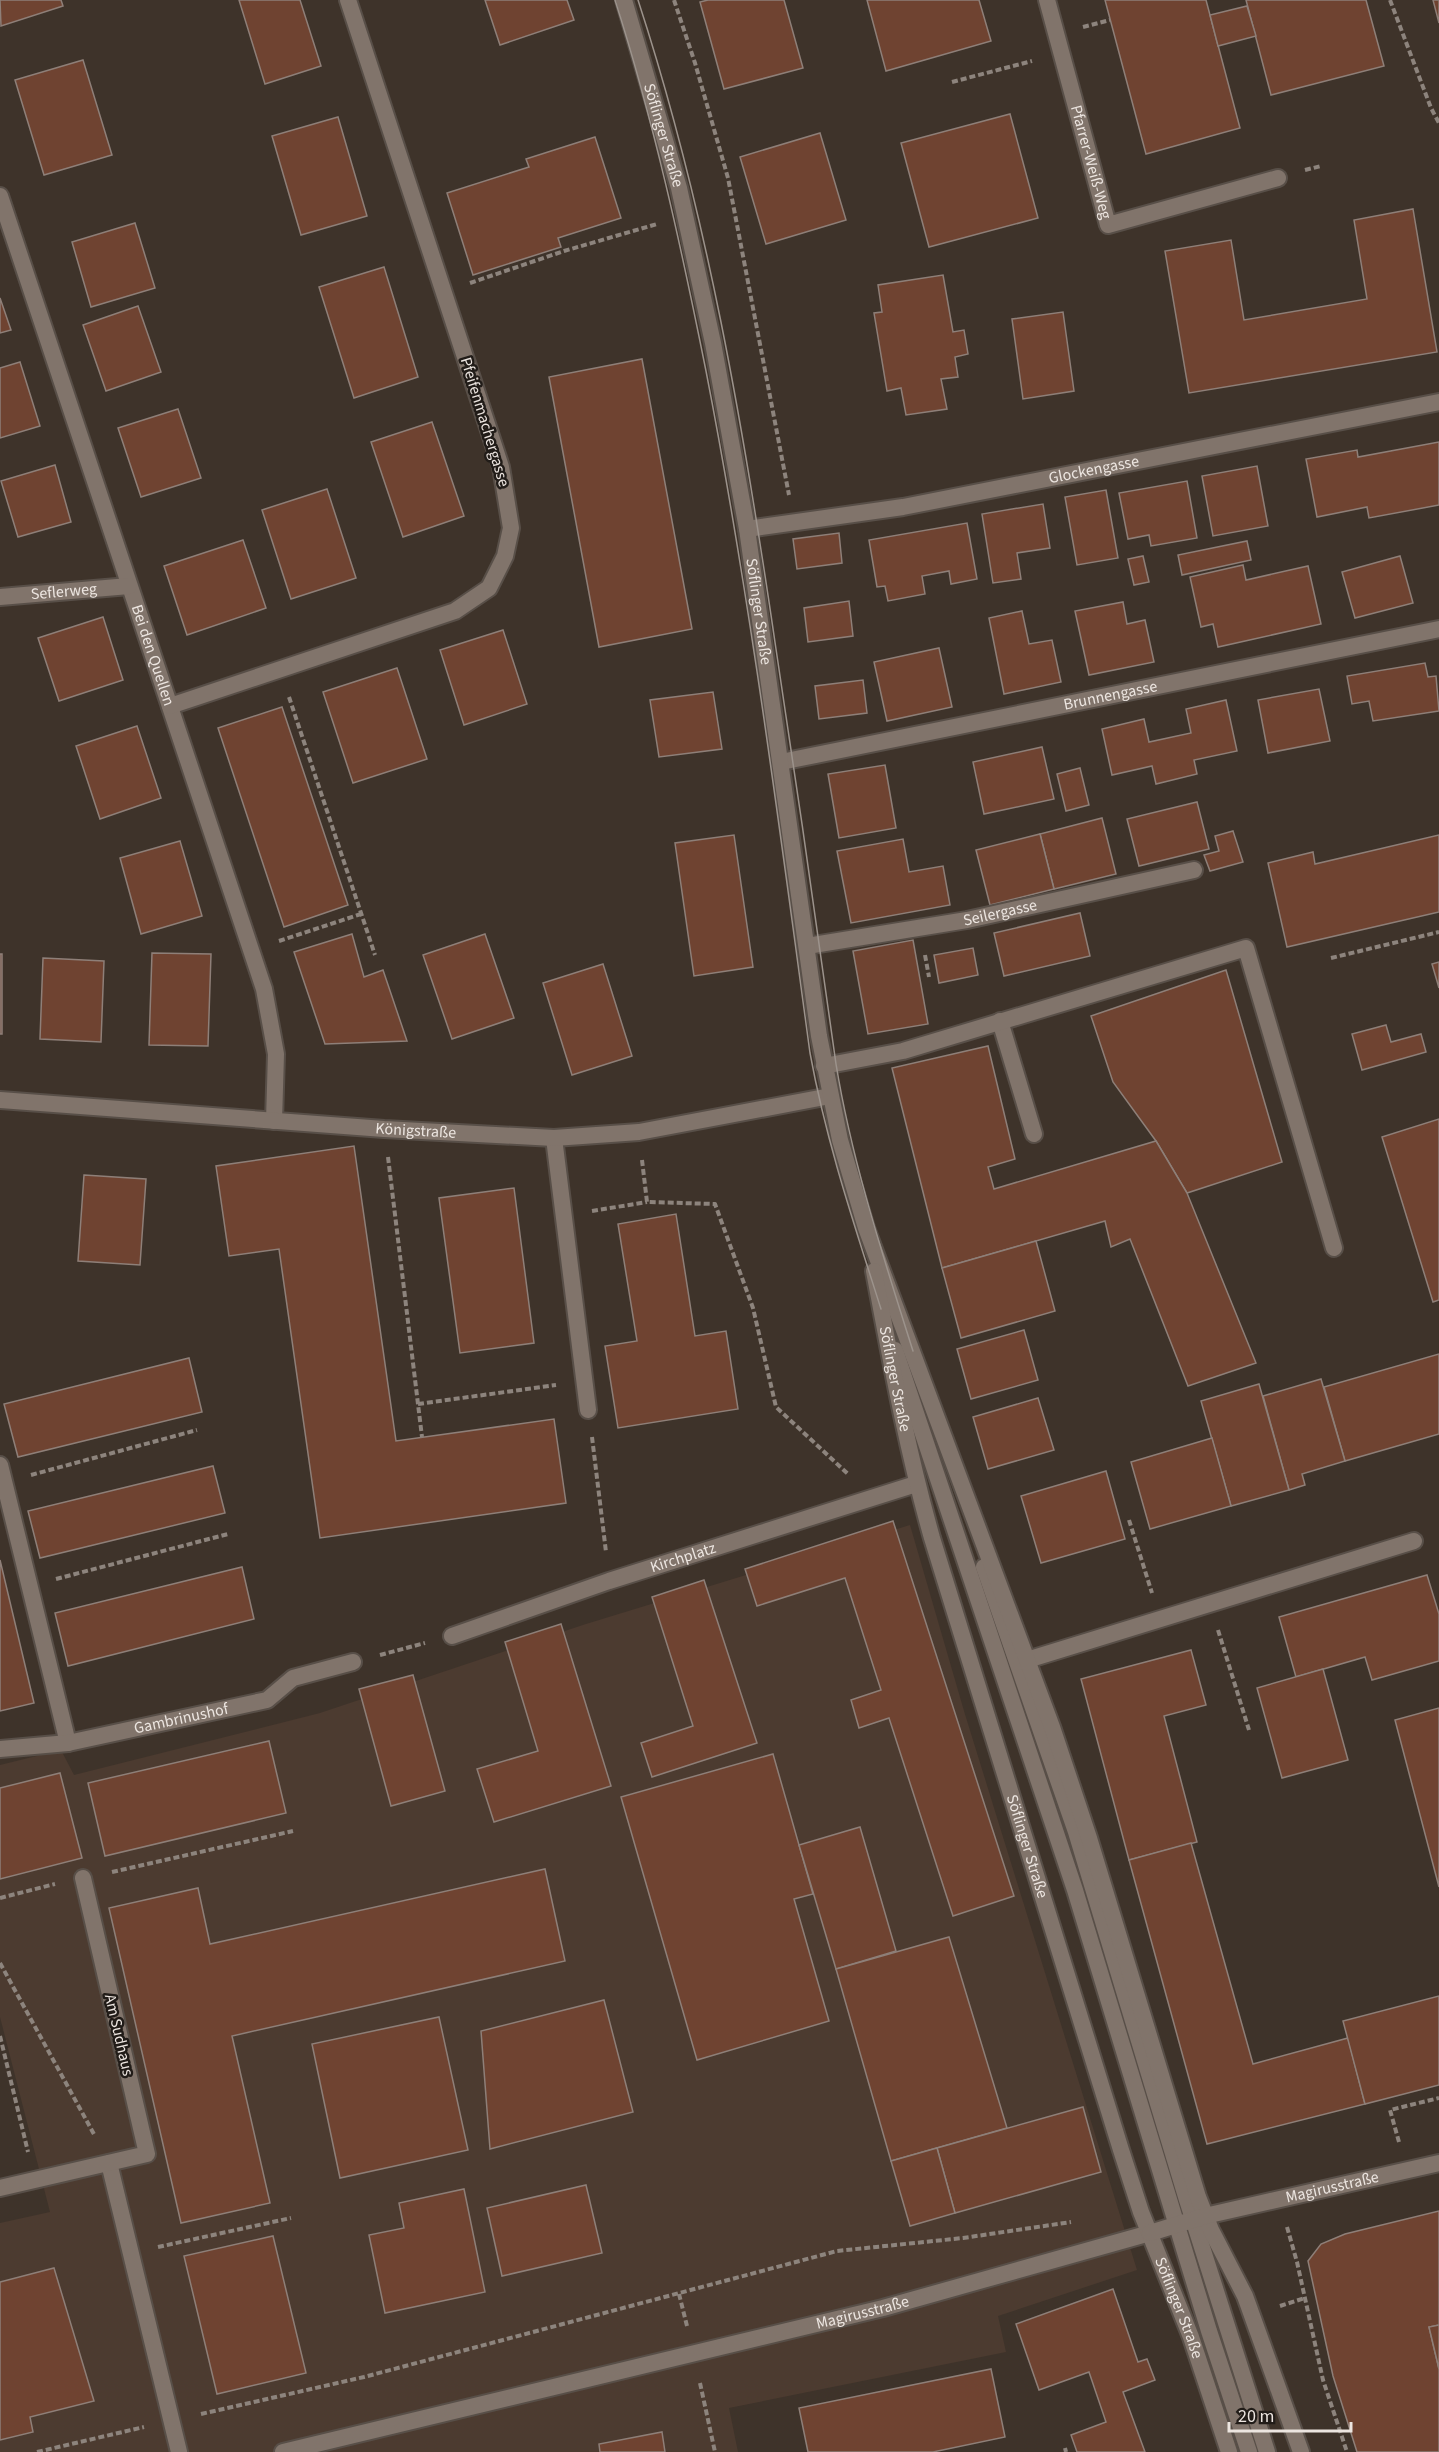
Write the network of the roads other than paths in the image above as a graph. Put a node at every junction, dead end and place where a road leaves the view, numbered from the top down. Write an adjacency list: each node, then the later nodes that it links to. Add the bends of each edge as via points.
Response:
1 (348, 0): 11 (street, Pfeifenmachergasse, via 501,467 511,528 505,556 489,588 455,611)
2 (624, 0): 7 (street, Söflinger Straße, via 685,217)
3 (1047, 0): 4 (street, Pfarrer-Weiß-Weg, via 1108,225)
4 (1278, 178)
5 (0, 196): 8 (street, Bei den Quellen)
6 (1439, 402): 7 (street, Glockengasse, via 903,507)
7 (747, 529): 12 (street, Söflinger Straße)
8 (129, 586): 9 (street, Seflerweg); 11 (street, Bei den Quellen)
9 (0, 597)
10 (1439, 629): 12 (street, Brunnengasse)
11 (170, 706): 19 (street, Bei den Quellen, via 264,989 276,1054)
12 (781, 762): 14 (street, Söflinger Straße)
13 (1194, 870): 14 (street, Seilergasse, via 967,920)
14 (807, 946): 16 (street, Söflinger Straße)
15 (1000, 1021): 16 (street, via 903,1051); 20 (street); 23 (street, via 1246,948)
16 (824, 1066): 17 (street, Söflinger Straße)
17 (830, 1096): 21 (street, Königstraße, via 639,1132); 22 (street, Söflinger Straße)
18 (0, 1100): 19 (street, Königstraße)
19 (274, 1121): 21 (street, Königstraße)
20 (1034, 1134)
21 (554, 1138): 26 (street)
22 (866, 1228): 24 (street, Söflinger Straße); 25 (street, Söflinger Straße)
23 (1334, 1248)
24 (881, 1309): 28 (street, Söflinger Straße); 40 (street, via 1068,1869)
25 (913, 1351): 31 (street, Söflinger Straße); 39 (street, via 1076,1832)
26 (588, 1410)
27 (0, 1465): 33 (street)
28 (916, 1484): 30 (street, Kirchplatz, via 609,1581); 41 (street, Söflinger Straße)
29 (1414, 1541): 31 (street)
30 (452, 1636)
31 (1027, 1660): 39 (street, Söflinger Straße, via 1089,1838)
32 (353, 1662): 33 (street, Gambrinushof, via 292,1678 267,1700)
33 (68, 1743): 34 (street, Gambrinushof)
34 (0, 1749)
35 (83, 1878): 36 (street, Am Sudhaus, via 147,2154)
36 (109, 2163): 38 (street, Am Sudhaus); 42 (street)
37 (1439, 2163): 39 (street, Magirusstraße)
38 (0, 2188)
39 (1199, 2218): 40 (street, Magirusstraße); 46 (street); 47 (street, Söflinger Straße, via 1245,2296)
40 (1177, 2225): 41 (street, Magirusstraße); 45 (street)
41 (1150, 2234): 43 (street, Magirusstraße, via 883,2308); 44 (street, Söflinger Straße, via 1191,2337)
42 (179, 2452)
43 (283, 2452)
44 (1228, 2452)
45 (1249, 2452)
46 (1268, 2452)
47 (1301, 2452)

